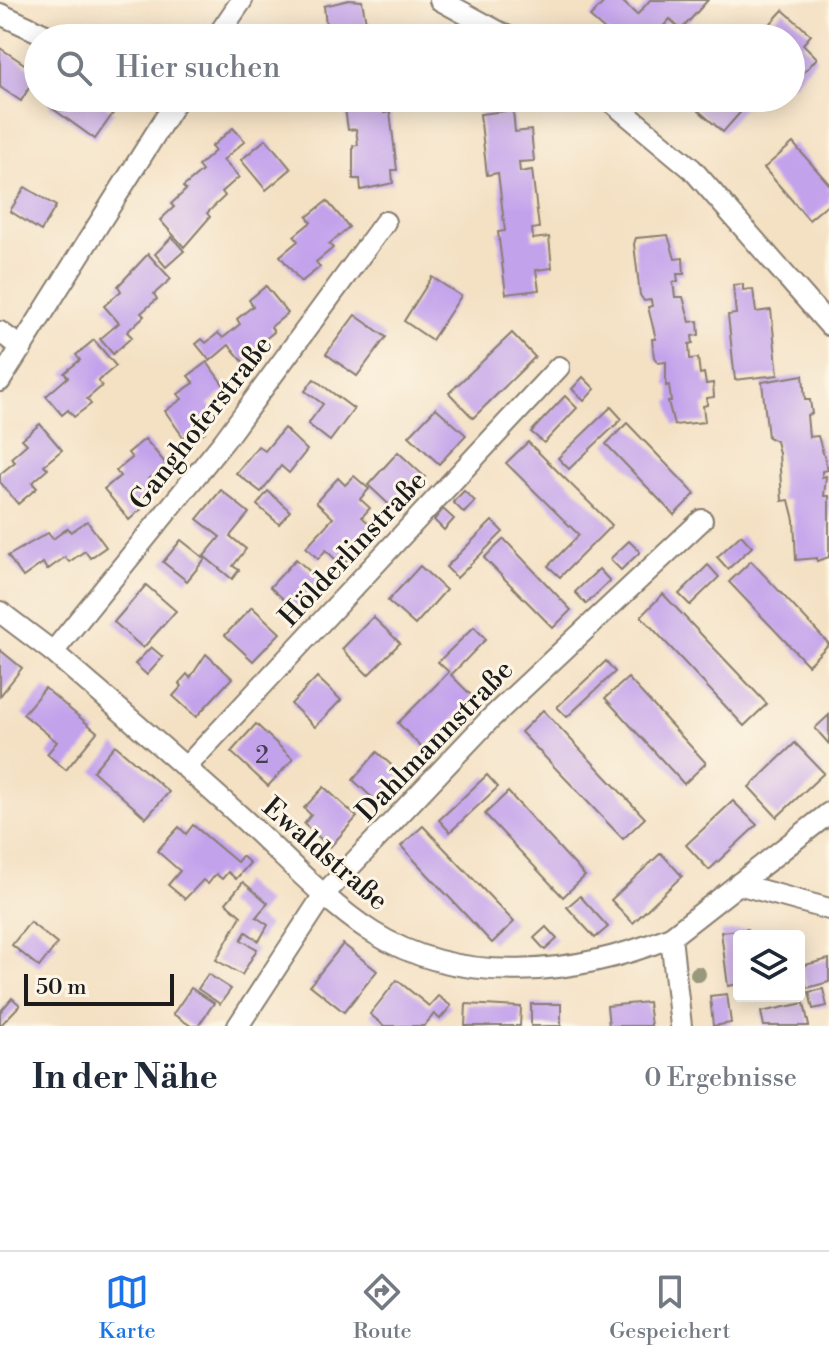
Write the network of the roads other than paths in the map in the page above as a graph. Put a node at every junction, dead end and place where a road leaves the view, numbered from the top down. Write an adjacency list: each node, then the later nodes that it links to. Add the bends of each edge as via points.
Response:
1 (242, 0): 4 (street)
2 (440, 0): 5 (street)
3 (0, 14): 6 (street)
4 (226, 24)
5 (484, 24)
6 (24, 25)
7 (169, 112): 12 (street)
8 (625, 112): 10 (street, via 701,178)
9 (385, 222): 17 (street, Ganghoferstraße, via 224,441)
10 (829, 325)
11 (0, 332): 12 (street)
12 (22, 348): 14 (street)
13 (559, 367): 18 (street, Hölderlinstraße)
14 (0, 381)
15 (702, 520): 21 (street, Dahlmannstraße, via 491,718)
16 (0, 612): 17 (street, Ewaldstraße)
17 (53, 652): 18 (street, Ewaldstraße)
18 (186, 767): 21 (street, Ewaldstraße)
19 (829, 813): 20 (street, Ewaldstraße)
20 (738, 884): 22 (street); 23 (street, Ewaldstraße)
21 (325, 893): 23 (street, Ewaldstraße, via 372,931 408,949 487,970 569,964); 24 (street, Dahlmannstraße)
22 (829, 909)
23 (671, 937): 25 (street)
24 (238, 1026)
25 (681, 1026)

